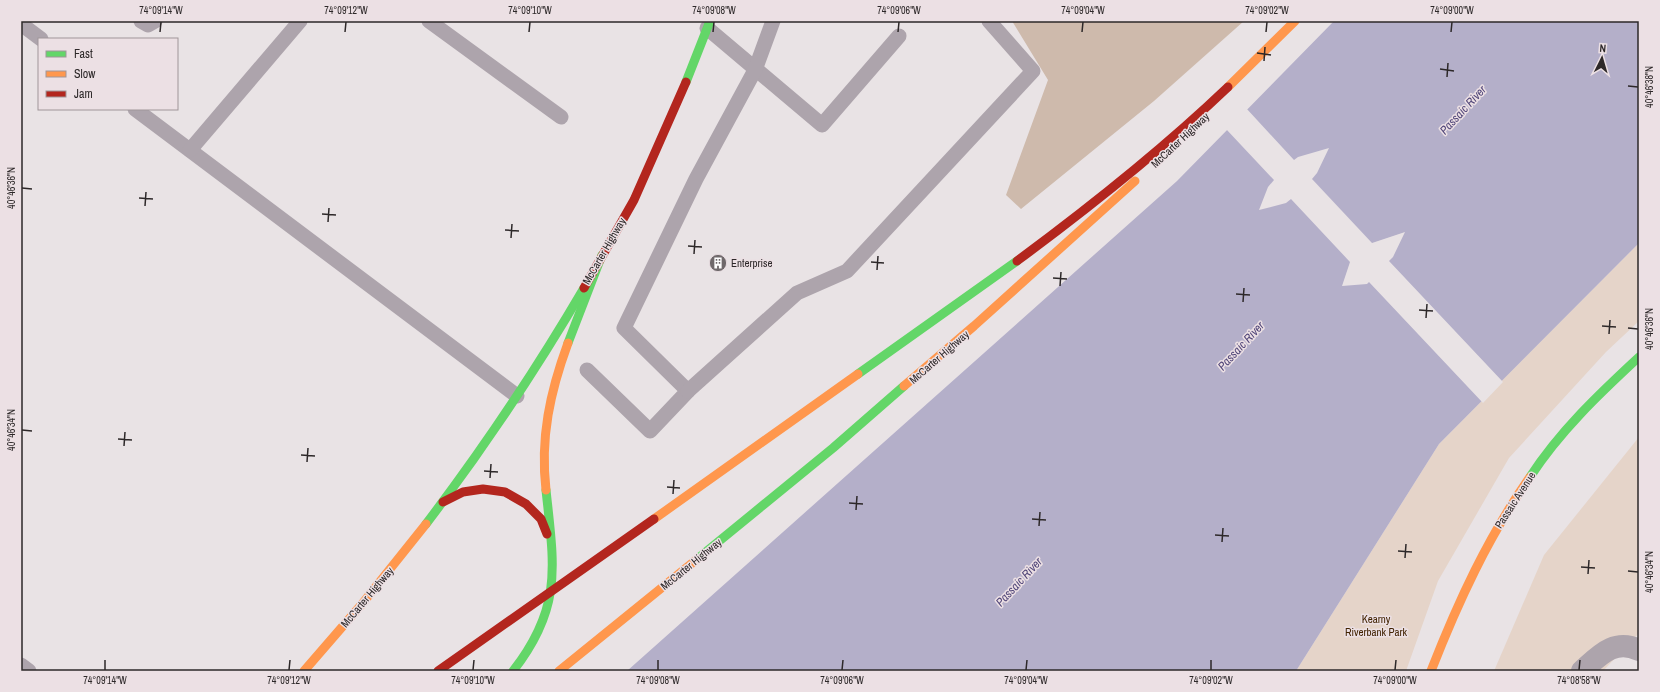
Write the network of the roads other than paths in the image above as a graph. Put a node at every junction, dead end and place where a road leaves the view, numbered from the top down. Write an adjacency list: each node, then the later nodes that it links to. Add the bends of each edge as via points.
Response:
1 (142, 21): 2 (lane, via 148,24)
2 (155, 21)
3 (300, 21): 16 (lane)
4 (429, 21): 15 (lane)
5 (773, 21): 13 (lane)
6 (989, 21): 20 (lane, via 1034,71 847,271 797,293)
7 (1295, 21): 28 (main road, bridge, via 1185,128 1077,216 967,297)
8 (1301, 21): 30 (main road, McCarter Highway, via 1238,85 1094,220 905,386 759,509)
9 (21, 24): 12 (lane)
10 (705, 24): 13 (lane); 17 (main road, McCarter Highway, via 684,90 637,194)
11 (899, 36): 13 (lane, via 822,125)
12 (40, 38)
13 (755, 70): 20 (lane, via 696,179 624,328)
14 (136, 110): 16 (lane)
15 (561, 117)
16 (190, 150): 21 (lane)
17 (602, 255): 21 (main road, McCarter Highway, via 562,327); 23 (main road, via 560,367 545,430 543,468)
18 (1639, 357): 31 (main road, Passaic Avenue, via 1600,393 1553,444 1509,505 1477,562)
19 (587, 370): 20 (lane, via 650,431)
20 (688, 391)
21 (517, 396): 22 (main road, McCarter Highway)
22 (443, 502): 23 (main road, via 463,492 483,489 505,492 526,504 541,519 549,539); 27 (main road, McCarter Highway, via 405,552)
23 (553, 569): 29 (main road, via 551,598 542,625)
24 (1639, 650): 32 (street, via 1620,646 1606,650)
25 (21, 665): 26 (lane)
26 (29, 671)
27 (304, 671)
28 (438, 671)
29 (513, 671)
30 (559, 671)
31 (1431, 671)
32 (1582, 671)

